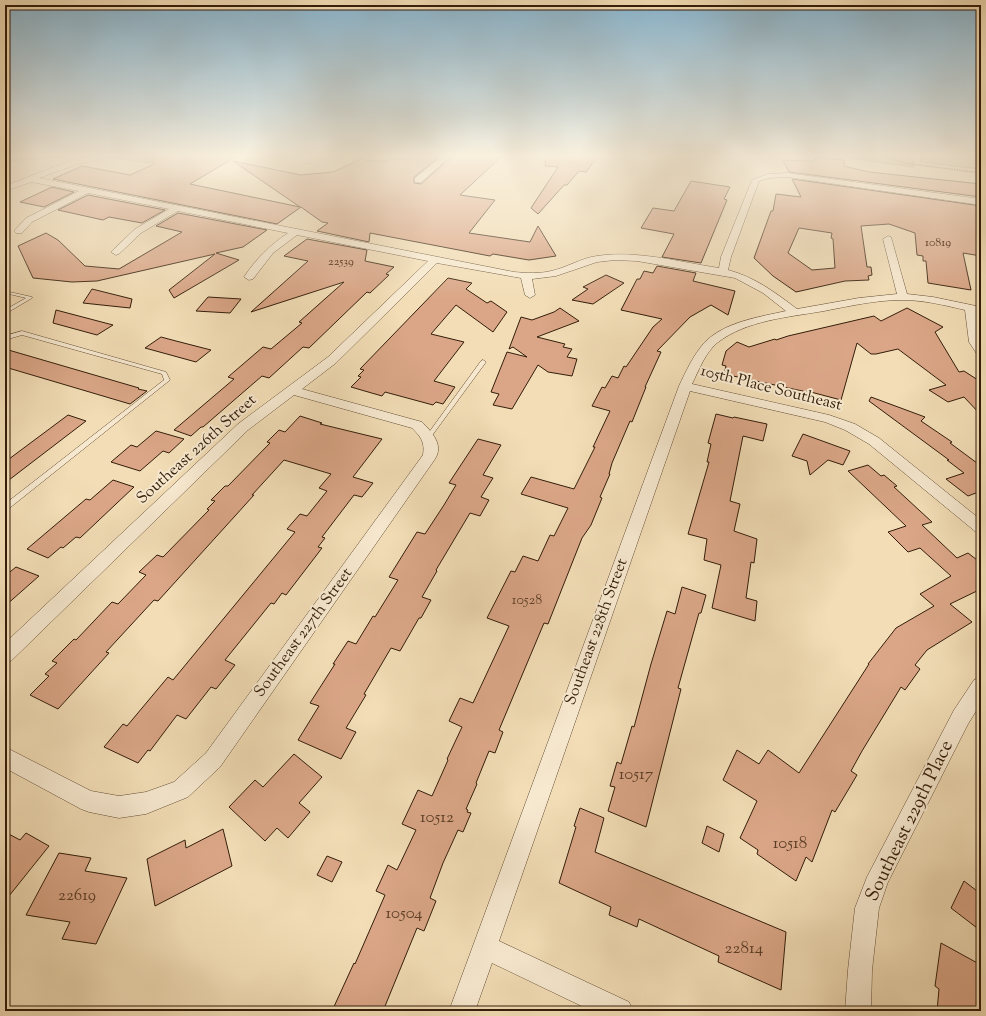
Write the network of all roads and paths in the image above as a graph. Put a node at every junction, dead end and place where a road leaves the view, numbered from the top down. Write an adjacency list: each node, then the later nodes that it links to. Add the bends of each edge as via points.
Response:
1 (62, 203): 5 (street, via 29,220)
2 (154, 203): 4 (street)
3 (747, 203): 10 (street, via 726,257)
4 (177, 208): 6 (street); 8 (street, via 138,231)
5 (19, 231)
6 (297, 231): 9 (street); 12 (street, via 272,248)
7 (888, 239): 15 (street)
8 (116, 252)
9 (434, 260): 11 (street); 23 (street, Southeast 226th Street, via 332,360)
10 (723, 272): 11 (street, via 637,258 615,257 591,261 552,274); 18 (street, via 739,276 767,291)
11 (526, 276): 14 (street)
12 (249, 277)
13 (5, 292): 17 (lane, via 30,298)
14 (530, 295)
15 (903, 297): 16 (street, Southeast 228th Street); 18 (street, Southeast 228th Street, via 863,300)
16 (975, 308): 20 (street, via 975,342)
17 (5, 312)
18 (795, 313): 22 (street, Southeast 228th Street, via 729,330 714,340 697,360)
19 (5, 338): 25 (lane, via 22,333 164,373 167,380)
20 (981, 352)
21 (483, 362): 24 (lane)
22 (685, 386): 26 (street, 105th Place Southeast, via 828,419 850,427 874,441); 30 (street, Southeast 228th Street)
23 (292, 390): 24 (street, via 417,426); 27 (street, Southeast 226th Street, via 243,427)
24 (428, 436): 29 (street, Southeast 227th Street, via 432,444 430,456 213,760 181,790 146,803 119,807 89,800)
25 (5, 508)
26 (981, 528)
27 (5, 655)
28 (981, 686): 33 (street, Southeast 229th Place, via 961,717 878,877 867,908)
29 (5, 757)
30 (485, 947): 31 (street, Southeast 228th Street); 32 (street)
31 (462, 1011)
32 (620, 1011)
33 (858, 1011)

